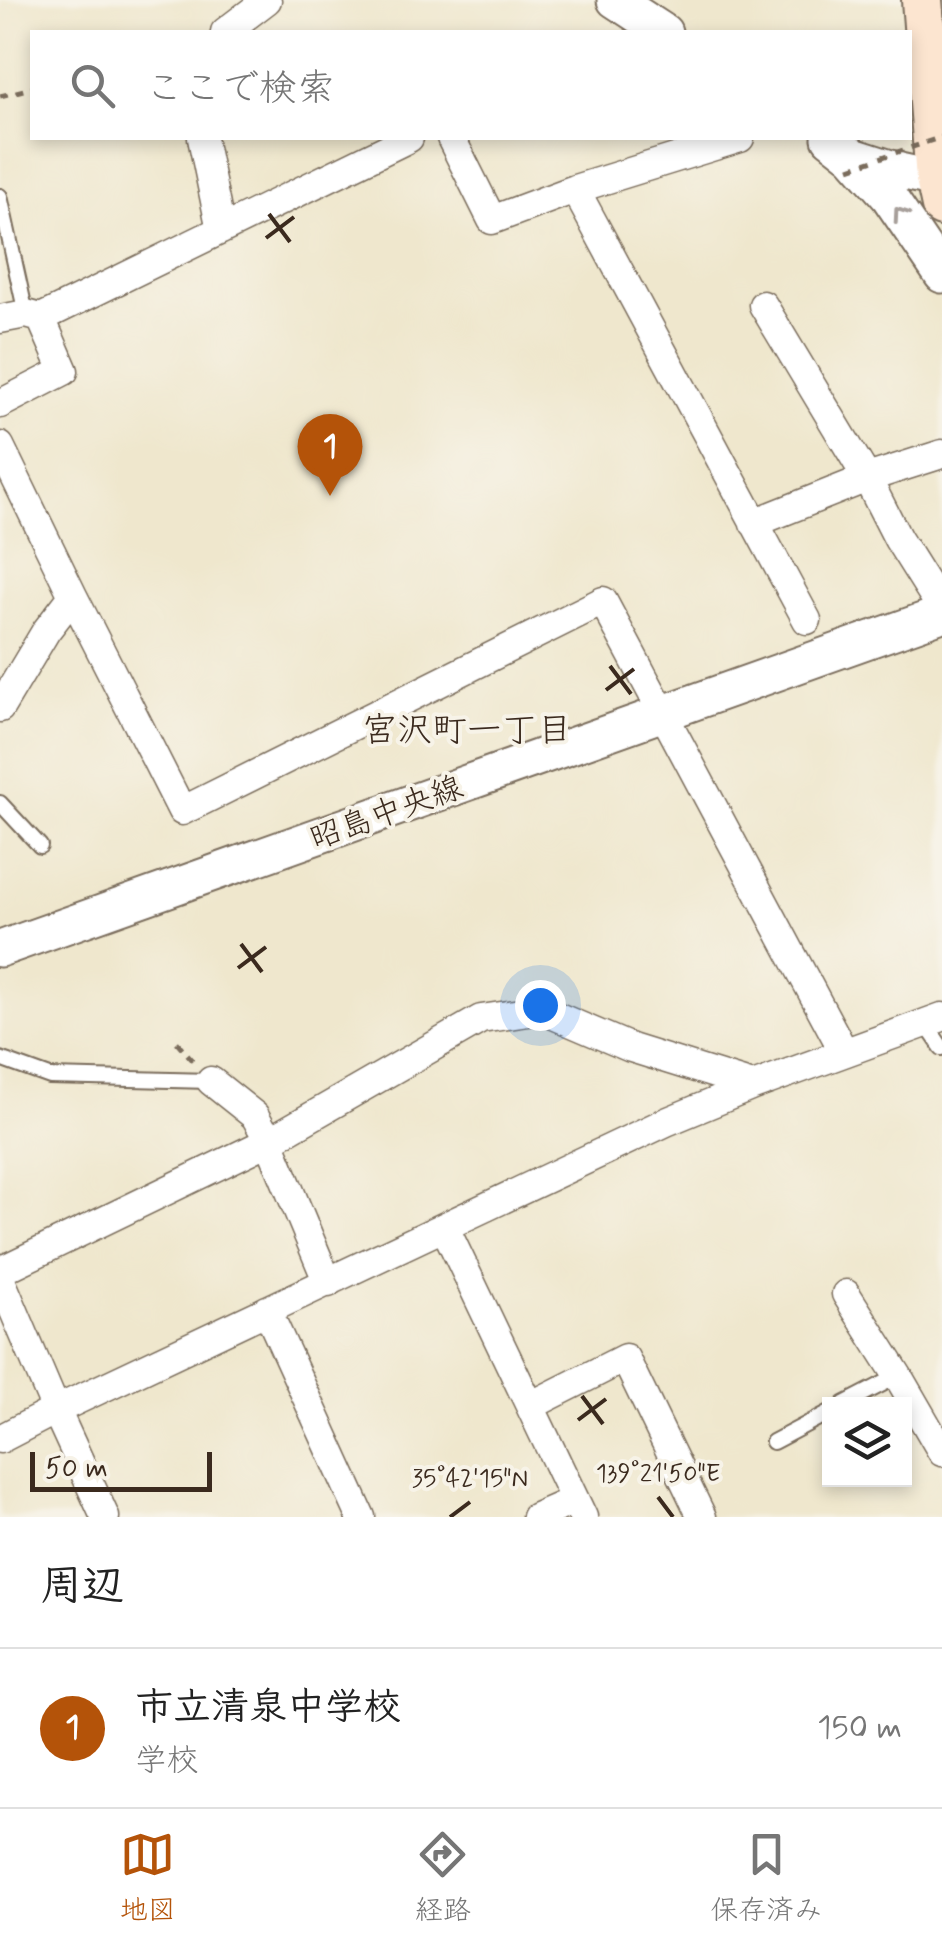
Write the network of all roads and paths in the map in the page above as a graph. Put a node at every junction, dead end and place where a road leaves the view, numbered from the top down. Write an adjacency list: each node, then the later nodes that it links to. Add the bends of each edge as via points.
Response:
1 (266, 0): 4 (street)
2 (615, 0): 5 (street)
3 (922, 0): 13 (main road)
4 (228, 30)
5 (661, 30)
6 (30, 88): 7 (path)
7 (0, 96)
8 (202, 140): 16 (street)
9 (405, 140): 16 (street)
10 (452, 140): 14 (street, via 492,220)
11 (734, 140): 14 (street)
12 (844, 154): 13 (path, bridge); 13 (street, via 900,171); 17 (street, one-way to 12, via 888,197)
13 (939, 167)
14 (575, 189): 24 (street)
15 (0, 196): 19 (lane)
16 (221, 230): 19 (street)
17 (942, 275)
18 (763, 306): 23 (street)
19 (22, 317): 20 (street, via 64,371)
20 (0, 404)
21 (0, 446): 25 (street)
22 (942, 454): 23 (street)
23 (867, 478): 24 (street); 26 (street)
24 (754, 522): 27 (street)
25 (73, 596): 28 (street); 29 (street, via 182,810 603,601)
26 (942, 611): 29 (street, 昭島中央線)
27 (807, 620)
28 (0, 708)
29 (661, 714): 32 (street, 昭島中央線); 35 (street)
30 (0, 803): 31 (lane)
31 (40, 846)
32 (0, 949)
33 (934, 1020): 34 (lane); 35 (street)
34 (942, 1048)
35 (844, 1052): 38 (street)
36 (0, 1058): 37 (lane, via 50,1077)
37 (212, 1082): 39 (street, via 255,1116)
38 (753, 1086): 39 (street, via 630,1048 542,1010 482,1020); 40 (street)
39 (269, 1141): 41 (street); 42 (street)
40 (445, 1228): 42 (street); 47 (street)
41 (0, 1274): 48 (street)
42 (328, 1283): 44 (street)
43 (846, 1294): 45 (street)
44 (266, 1310): 48 (street); 55 (street)
45 (898, 1376): 46 (lane); 52 (street)
46 (858, 1397)
47 (530, 1406): 53 (street); 57 (street, via 625,1358)
48 (56, 1410): 50 (street); 54 (street)
49 (822, 1416): 51 (lane)
50 (0, 1439)
51 (773, 1442)
52 (942, 1452)
53 (579, 1508): 56 (street)
54 (105, 1517)
55 (361, 1517)
56 (536, 1517)
57 (702, 1517)

